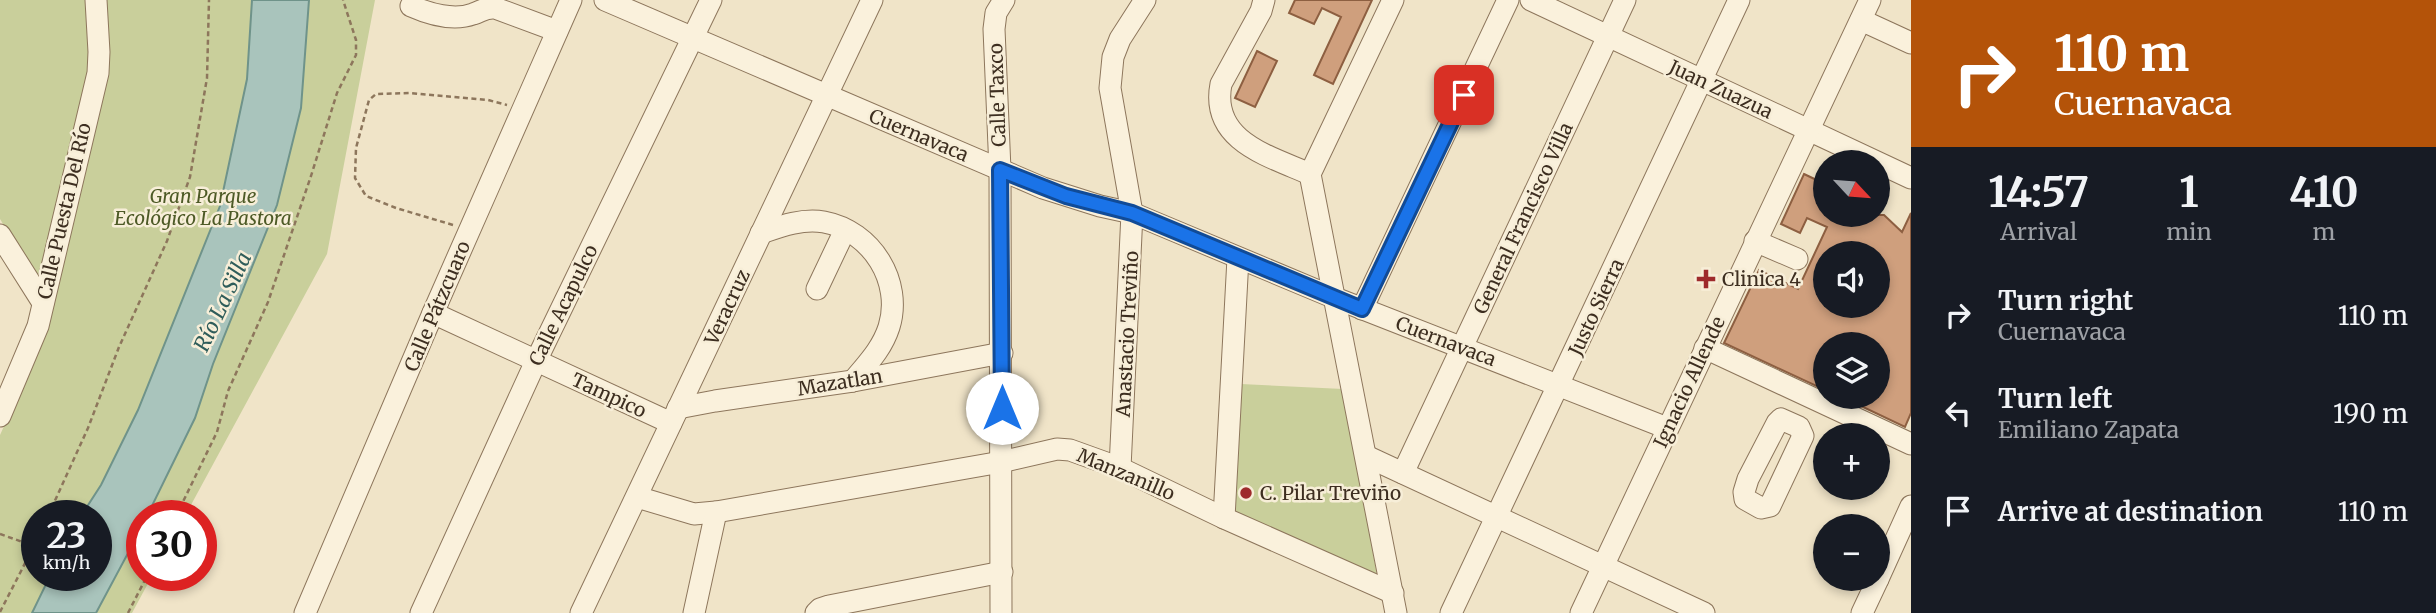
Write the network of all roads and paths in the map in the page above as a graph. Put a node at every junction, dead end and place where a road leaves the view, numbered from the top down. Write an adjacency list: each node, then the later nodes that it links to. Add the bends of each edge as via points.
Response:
1 (96, 0): 40 (street, Calle Puesta Del Río, via 98,72)
2 (209, 0): 62 (path, via 206,78 190,177)
3 (343, 0): 63 (path, via 356,55 337,93 268,302 228,391 217,432)
4 (571, 0): 19 (street, Calle Pátzcuaro)
5 (605, 0): 21 (street, Cuernavaca)
6 (711, 0): 21 (street, Calle Acapulco)
7 (872, 0): 24 (street, Veracruz)
8 (1004, 0): 27 (street, Calle Taxco, via 994,24)
9 (1145, 0): 30 (street, Anastacio Treviño, via 1120,39 1110,88)
10 (1264, 0): 28 (street, via 1221,84 1223,118 1245,144)
11 (1393, 0): 28 (street)
12 (1508, 0): 41 (street)
13 (1531, 0): 20 (street, Juan Zuazua)
14 (1625, 0): 20 (street, General Francisco Villa)
15 (1740, 0): 23 (street, Justo Sierra)
16 (1870, 0): 18 (street, Ignacio Allende)
17 (411, 6): 19 (street, via 437,15 459,16 495,8)
18 (1861, 20): 22 (street); 26 (street, Ignacio Allende)
19 (557, 31): 25 (street, Calle Pátzcuaro)
20 (1608, 36): 23 (street, Juan Zuazua); 43 (street, General Francisco Villa)
21 (693, 37): 24 (street, Cuernavaca); 46 (street, Calle Acapulco)
22 (1911, 43)
23 (1702, 80): 26 (street, Juan Zuazua); 48 (street, Justo Sierra)
24 (827, 95): 27 (street, Cuernavaca); 33 (street, Veracruz)
25 (523, 109): 31 (street, Calle Pátzcuaro); 31 (path, via 488,100 409,93 376,94 369,100 356,148 355,178 366,195)
26 (1808, 129): 29 (street, Juan Zuazua); 35 (street, Ignacio Allende)
27 (1000, 170): 30 (street, Cuernavaca, via 1066,196); 45 (street, Calle Taxco)
28 (1310, 174): 39 (street)
29 (1911, 178)
30 (1132, 213): 36 (street, Cuernavaca); 59 (street, Anastacio Treviño)
31 (469, 230): 42 (street, Calle Pátzcuaro)
32 (845, 230): 33 (street, via 825,222 804,221); 38 (street); 47 (street, via 878,256 890,282 893,307 881,347)
33 (761, 233): 53 (street, Veracruz)
34 (0, 235): 40 (street)
35 (1755, 241): 37 (street); 44 (street, Ignacio Allende)
36 (1238, 258): 39 (street, Cuernavaca); 67 (street)
37 (1797, 259)
38 (817, 289)
39 (1335, 298): 41 (street, Cuernavaca); 57 (street)
40 (43, 303): 52 (street, Calle Puesta Del Río)
41 (1362, 309): 43 (street, Cuernavaca)
42 (433, 313): 46 (street, Tampico); 79 (street, Calle Pátzcuaro)
43 (1462, 348): 48 (street, Cuernavaca); 60 (street, General Francisco Villa)
44 (1705, 348): 49 (street); 55 (street, Ignacio Allende)
45 (1002, 353): 47 (street, Mazatlan); 58 (street, Calle Taxco)
46 (536, 361): 53 (street, Tampico); 80 (street, Calle Acapulco)
47 (853, 380): 53 (street, Mazatlan)
48 (1559, 385): 55 (street, Cuernavaca); 66 (street, Justo Sierra)
49 (1813, 398)
50 (1813, 402): 54 (street)
51 (1836, 409): 56 (street)
52 (0, 416)
53 (675, 416): 61 (street, Veracruz)
54 (1799, 427)
55 (1667, 428): 71 (street, Ignacio Allende)
56 (1911, 444)
57 (1366, 456): 60 (street); 76 (street)
58 (1001, 462): 59 (street, Manzanillo, via 1057,449); 65 (street, Manzanillo); 73 (street, Calle Taxco)
59 (1120, 468): 67 (street, Manzanillo)
60 (1403, 473): 66 (street)
61 (636, 497): 65 (street, Manzanillo, via 694,514); 81 (street, Veracruz)
62 (55, 500)
63 (184, 500)
64 (1911, 506): 70 (street)
65 (716, 512): 82 (street)
66 (1497, 517): 71 (street); 85 (street, Justo Sierra)
67 (1224, 518): 76 (street, Manzanillo)
68 (0, 534): 69 (path)
69 (21, 541)
70 (1890, 552)
71 (1603, 565): 86 (street, Ignacio Allende); 87 (street)
72 (21, 571): 77 (path)
73 (1002, 572): 83 (street, via 829,606); 84 (street, Calle Taxco)
74 (139, 591): 78 (path)
75 (1872, 591): 88 (street)
76 (1394, 603)
77 (0, 612)
78 (128, 613)
79 (305, 613)
80 (421, 613)
81 (581, 613)
82 (694, 613)
83 (816, 613)
84 (1001, 613)
85 (1451, 613)
86 (1581, 613)
87 (1704, 613)
88 (1862, 613)

